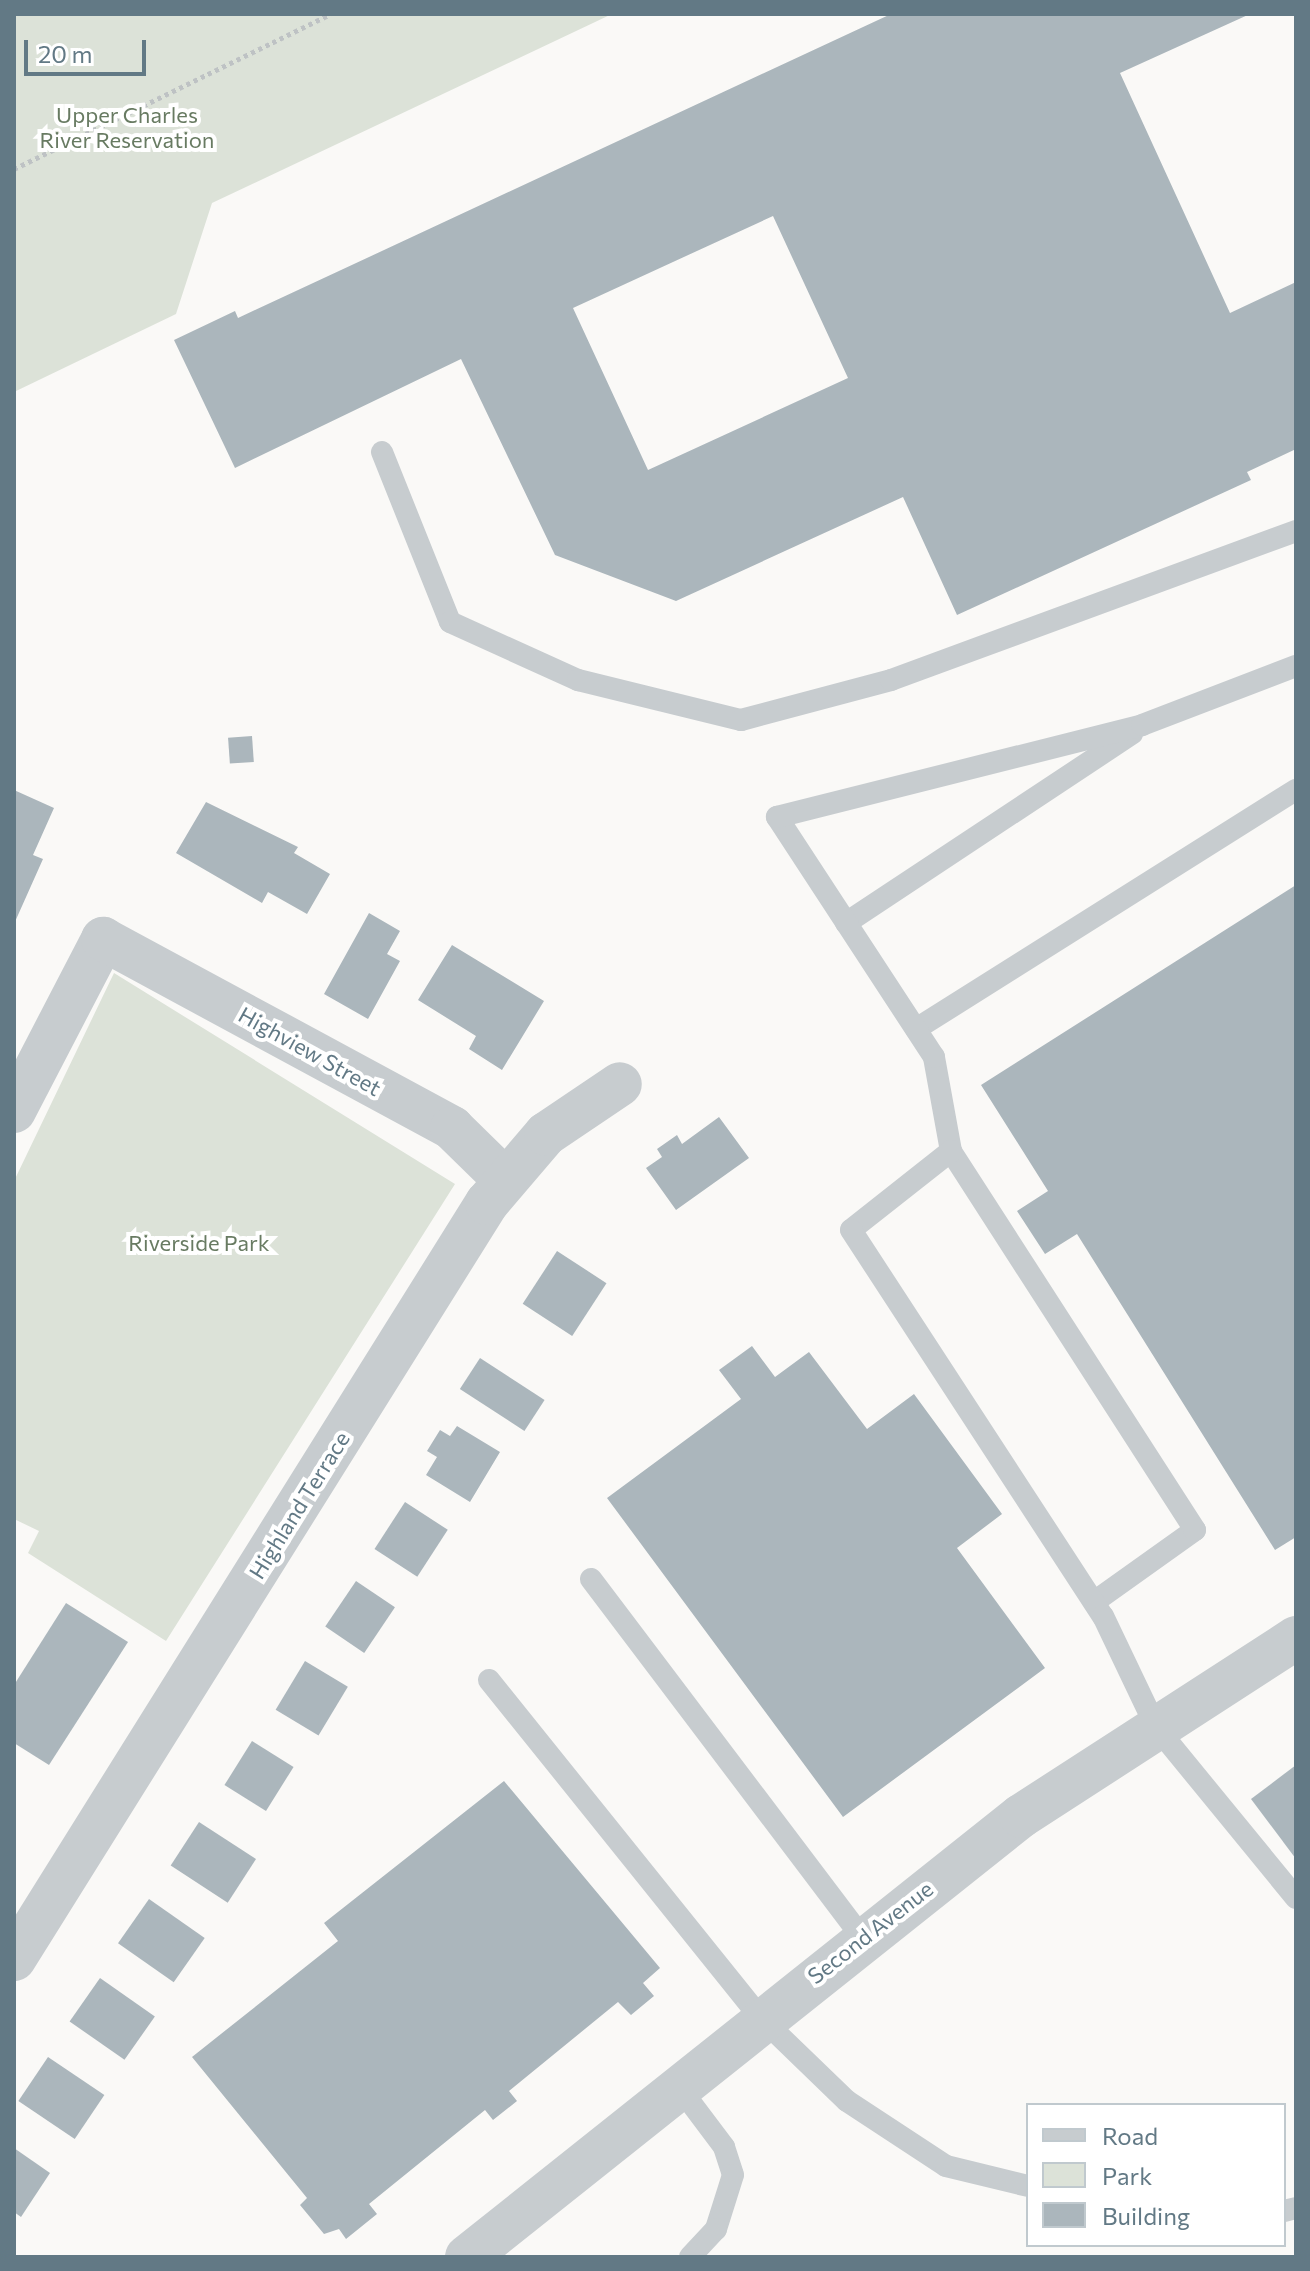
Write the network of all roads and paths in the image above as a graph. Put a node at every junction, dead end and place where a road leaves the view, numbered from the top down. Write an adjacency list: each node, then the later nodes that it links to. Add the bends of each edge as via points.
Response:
1 (330, 14): 2 (path)
2 (14, 169)
3 (382, 452): 4 (lane, via 450,622 578,680 741,720 891,680)
4 (1296, 531)
5 (1296, 666): 6 (lane)
6 (1148, 723): 8 (lane); 8 (lane, via 777,817)
7 (1296, 790): 9 (lane)
8 (846, 923): 9 (lane)
9 (916, 1029): 12 (lane, via 934,1057)
10 (620, 1084): 13 (street, Highland Terrace, via 546,1134)
11 (14, 1111): 13 (street, Highview Street, via 103,939 452,1128)
12 (951, 1151): 15 (lane, via 851,1230); 15 (lane, via 1195,1530)
13 (504, 1179): 21 (street, Highland Terrace)
14 (591, 1579): 20 (lane)
15 (1094, 1602): 18 (lane)
16 (1296, 1638): 18 (street, Second Avenue)
17 (489, 1680): 22 (lane)
18 (1156, 1727): 19 (lane); 20 (street, Second Avenue, via 1021,1816)
19 (1296, 1898)
20 (863, 1938): 22 (street, Second Avenue)
21 (14, 1959)
22 (762, 2019): 23 (street, Second Avenue); 24 (lane, via 847,2101 946,2166)
23 (679, 2087): 25 (street, Second Avenue); 26 (lane, via 724,2147 733,2175 722,2219)
24 (1026, 2186)
25 (467, 2257)
26 (690, 2257)

